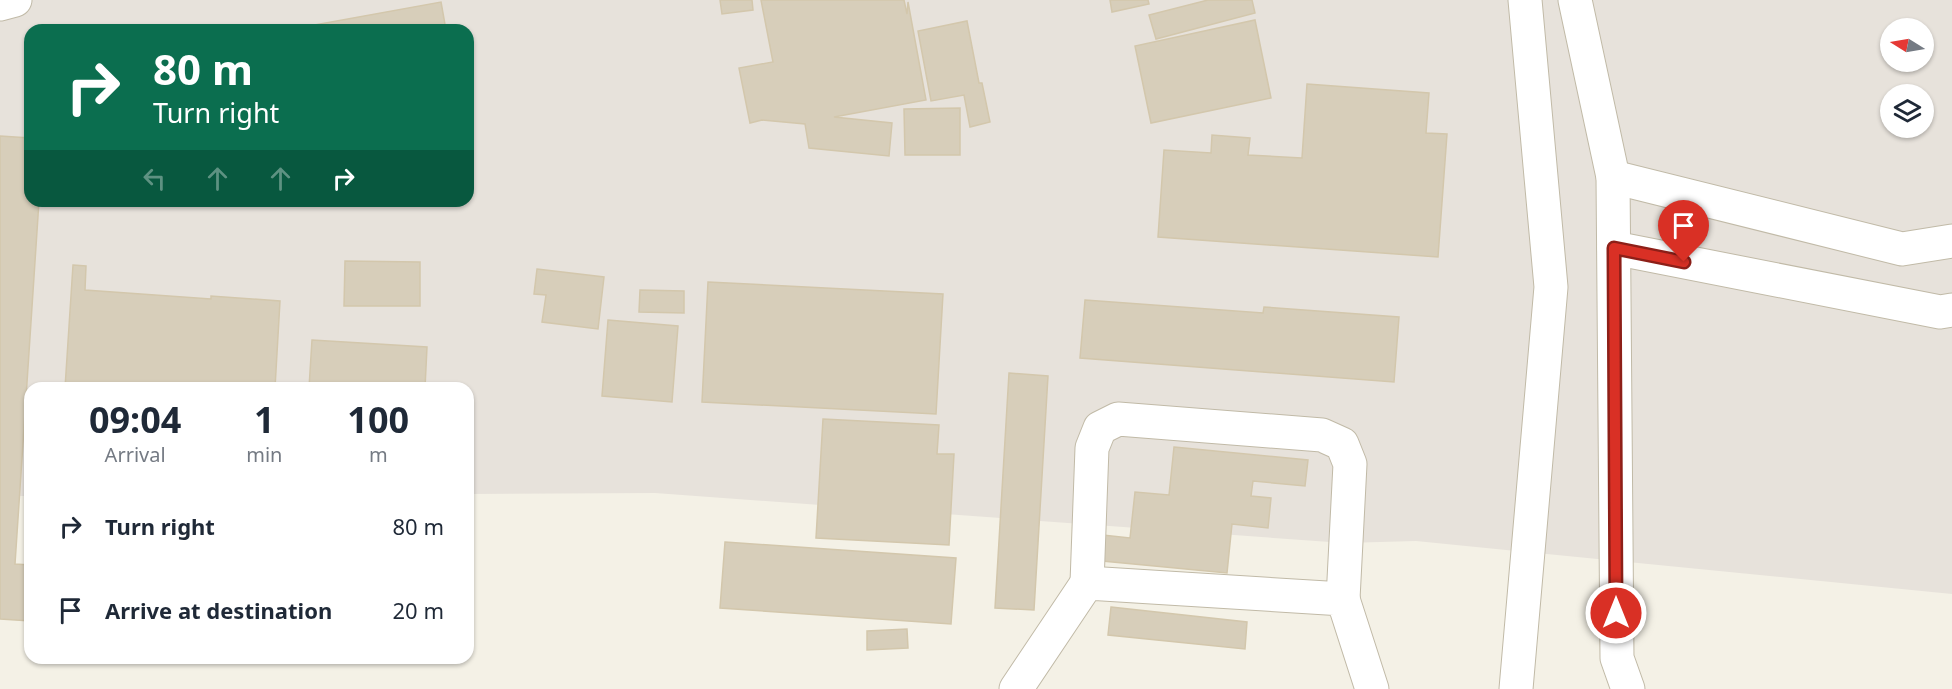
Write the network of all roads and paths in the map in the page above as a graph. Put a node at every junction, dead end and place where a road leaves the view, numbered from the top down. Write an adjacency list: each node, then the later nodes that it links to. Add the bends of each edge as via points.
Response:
1 (15, 0): 4 (street)
2 (1525, 0): 13 (street, via 1551,286)
3 (1575, 0): 5 (street)
4 (0, 4)
5 (1613, 177): 6 (street, via 1902,249); 7 (street)
6 (1952, 240)
7 (1614, 248): 8 (street, via 1940,312); 14 (street, via 1617,658)
8 (1952, 310)
9 (1087, 583): 10 (street); 10 (street, via 1092,448 1100,428 1118,419 1322,435 1342,444 1350,464); 11 (street)
10 (1342, 599): 12 (street)
11 (1016, 689)
12 (1372, 689)
13 (1516, 689)
14 (1628, 689)

